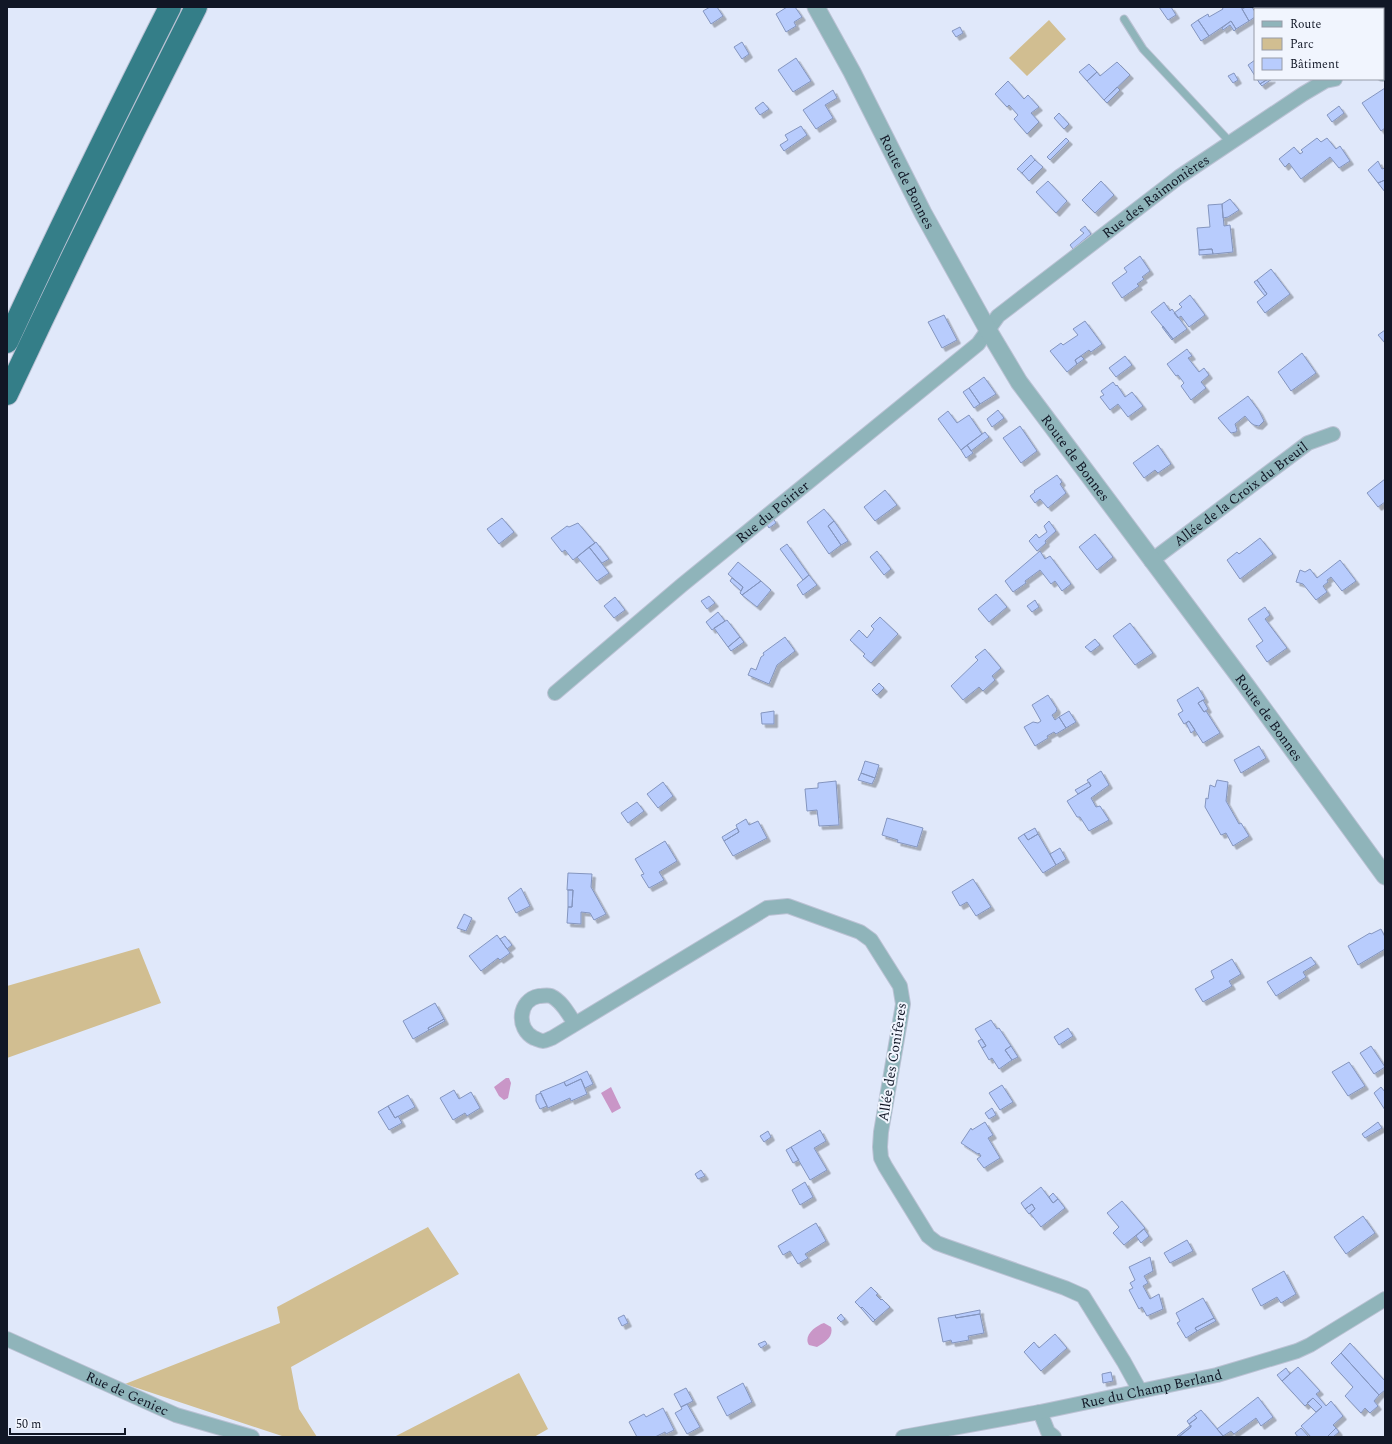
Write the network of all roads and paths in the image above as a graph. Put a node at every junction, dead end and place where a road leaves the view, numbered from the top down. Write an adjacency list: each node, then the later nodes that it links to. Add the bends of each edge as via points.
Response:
1 (170, 7): 8 (highway)
2 (196, 7): 9 (highway, via 63,274)
3 (816, 7): 7 (street, Route de Bonnes, via 923,213)
4 (1124, 19): 6 (lane, via 1144,49)
5 (1330, 80): 6 (street, Rue des Raimonières, via 1303,94)
6 (1230, 142): 7 (street, Rue des Raimonières, via 1179,177 998,316)
7 (988, 330): 11 (street, Route de Bonnes, via 1019,382); 12 (street, Rue du Poirier, via 978,344 682,585)
8 (7, 342)
9 (7, 394)
10 (1333, 434): 11 (street, Allée de la Croix du Breuil, via 1308,443)
11 (1152, 561): 13 (street, Route de Bonnes)
12 (555, 693)
13 (1385, 876)
14 (575, 1024): 17 (street, Allée des Conifères, via 768,908 788,906 860,932 871,940 882,955 900,986 903,1004 880,1147 885,1166 928,1236 937,1243 1083,1296)
15 (1385, 1299): 17 (street, Rue du Champ Berland, via 1297,1351 1217,1375)
16 (7, 1339): 19 (street, Rue de Geniec, via 176,1415)
17 (1140, 1391): 18 (street, Rue du Champ Berland)
18 (1040, 1412): 20 (street, Rue du Champ Berland); 21 (street, via 1048,1432)
19 (252, 1437)
20 (903, 1437)
21 (1054, 1437)

